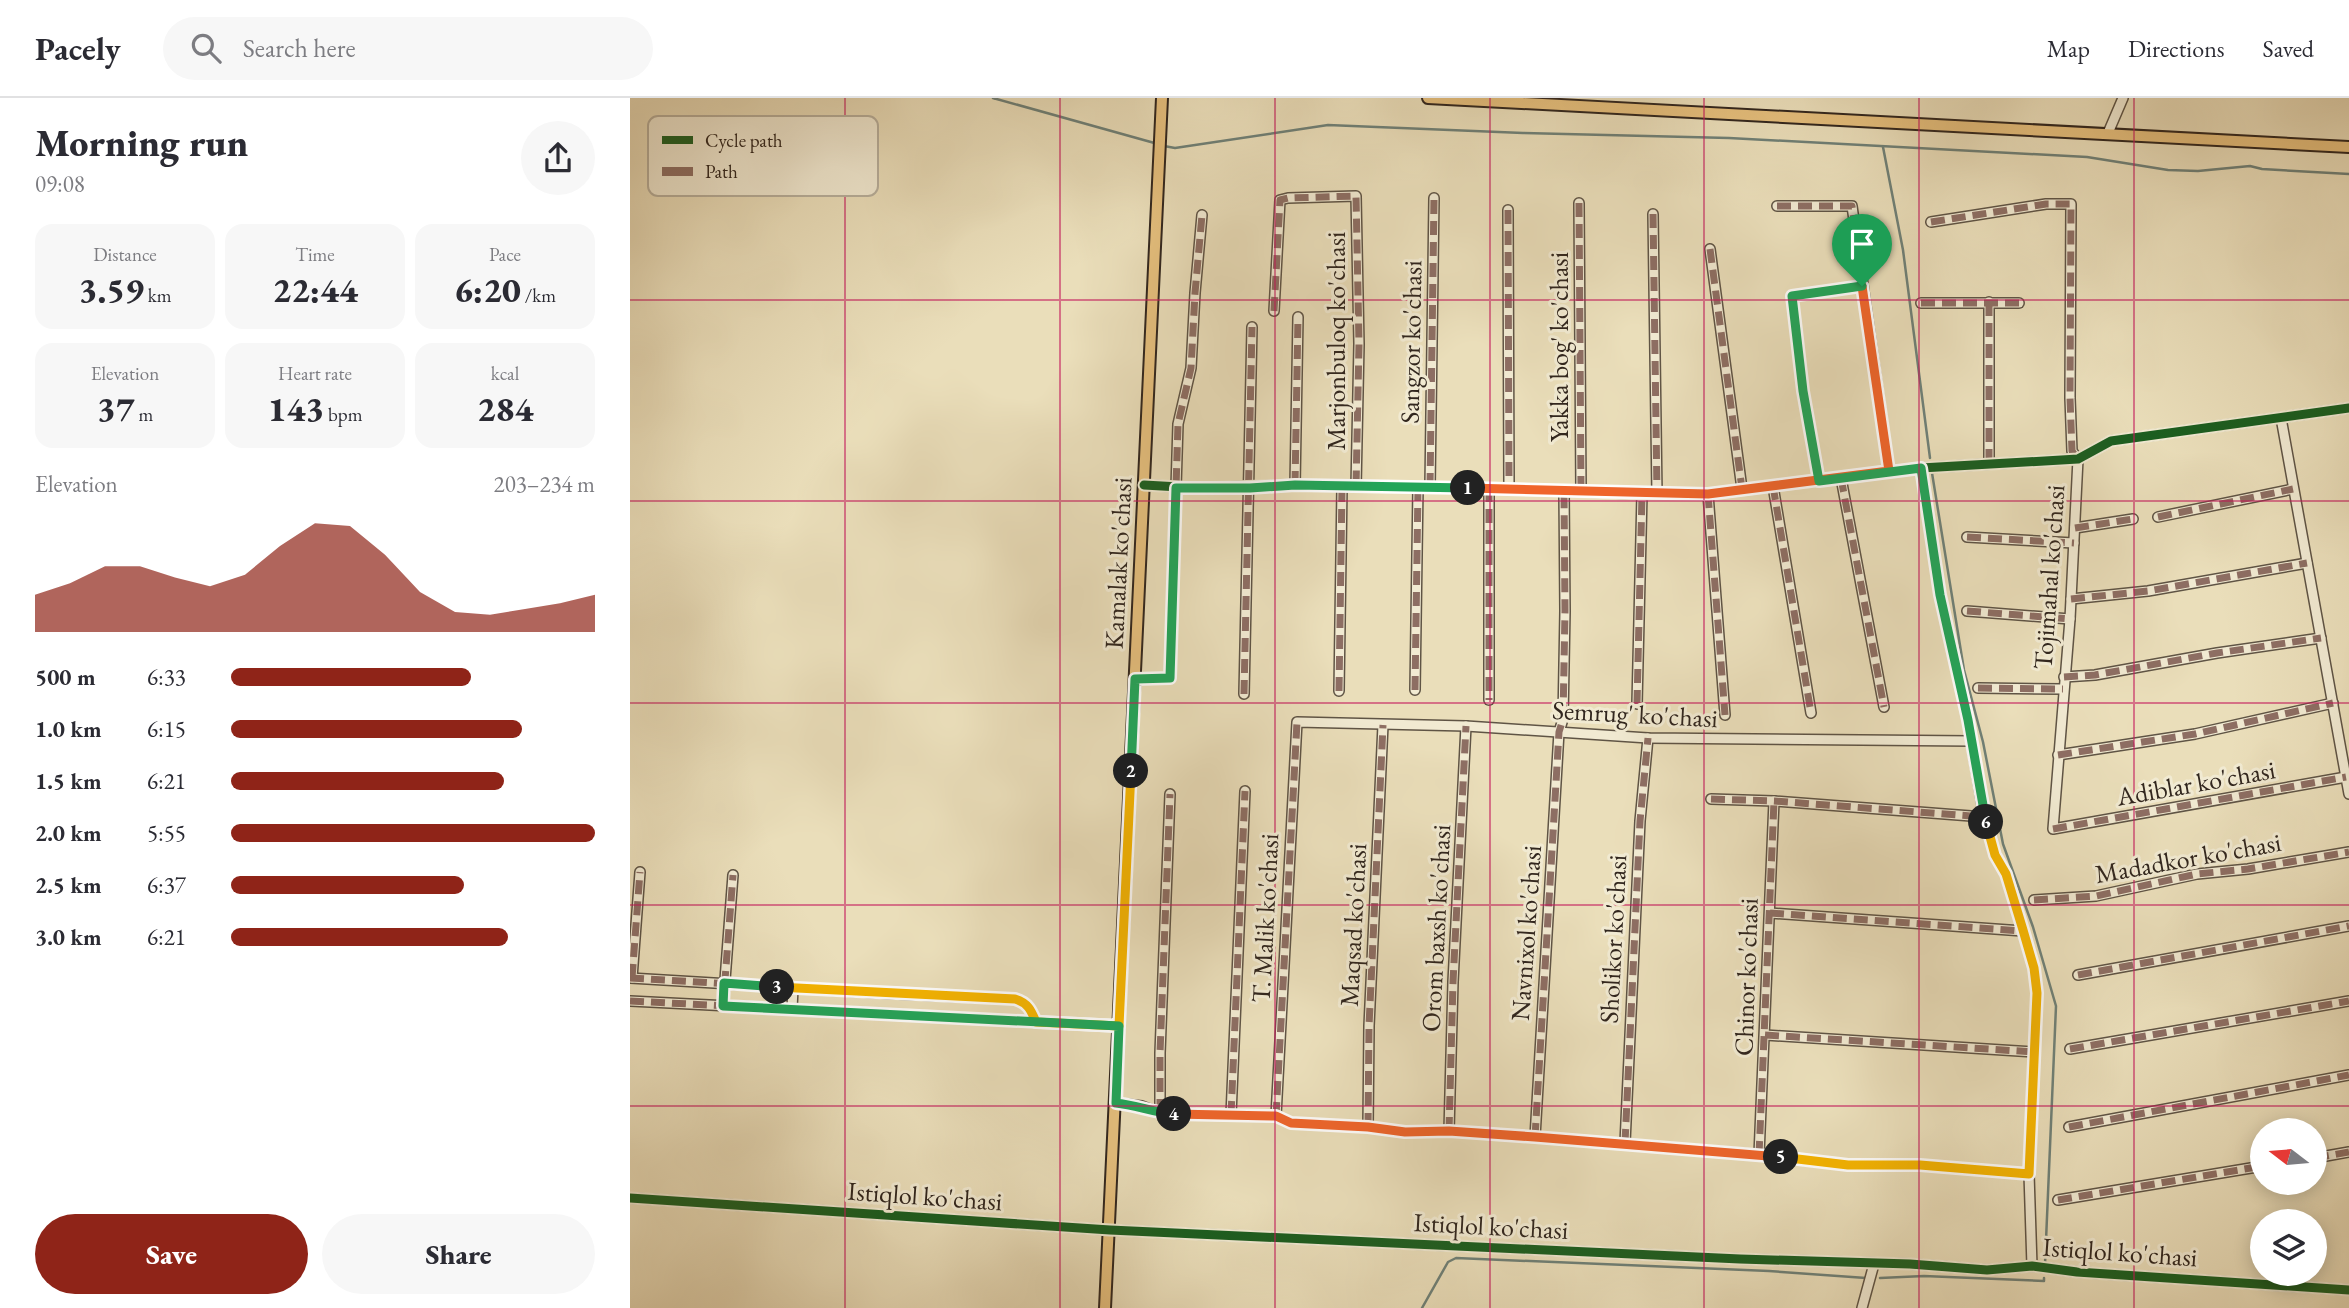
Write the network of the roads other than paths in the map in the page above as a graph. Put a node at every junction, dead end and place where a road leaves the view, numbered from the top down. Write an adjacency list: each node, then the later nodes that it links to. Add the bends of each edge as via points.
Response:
1 (1162, 98): 29 (main road, Kamalak ko'chasi)
2 (1428, 98): 4 (main road)
3 (2123, 98): 4 (street)
4 (2108, 133): 5 (main road)
5 (2349, 148)
6 (1434, 198): 34 (street, Sangzor ko'chasi)
7 (1579, 203): 43 (street, Yakka bog' ko'chasi)
8 (1777, 206): 14 (street, via 1852,206)
9 (1508, 210): 39 (street)
10 (1653, 214): 45 (street)
11 (1202, 215): 35 (street, via 1191,368 1178,424)
12 (1931, 222): 23 (street, Tojimahal ko'chasi, via 2071,204 2070,398 2072,451)
13 (1710, 249): 40 (street)
14 (1862, 286): 26 (street); 28 (street, via 1792,296)
15 (1989, 302): 16 (street); 17 (street); 24 (street)
16 (1921, 303)
17 (2020, 303)
18 (1274, 311): 33 (street, Marjonbuloq ko'chasi, via 1280,200 1356,196)
19 (1298, 317): 30 (street)
20 (1252, 327): 36 (street)
21 (2349, 408): 22 (street)
22 (2281, 418): 23 (street, via 2112,441); 41 (street)
23 (2078, 459): 24 (street); 49 (street, Tojimahal ko'chasi)
24 (1989, 464): 25 (street)
25 (1921, 468): 26 (street); 75 (street, via 1940,595)
26 (1889, 471): 27 (street)
27 (1841, 478): 28 (street); 67 (street)
28 (1819, 481): 31 (street)
29 (1144, 485): 35 (street); 58 (main road, Kamalak ko'chasi)
30 (1295, 485): 32 (street); 36 (street)
31 (1773, 486): 40 (street); 68 (street)
32 (1342, 487): 33 (street); 62 (street, Marjonbuloq ko'chasi)
33 (1356, 487): 37 (street)
34 (1430, 487): 37 (street); 38 (street)
35 (1176, 488): 36 (street); 58 (street, via 1170,678)
36 (1250, 488): 63 (street)
37 (1418, 488): 61 (street)
38 (1489, 488): 39 (street); 64 (street)
39 (1509, 488): 42 (street)
40 (1742, 489): 46 (street)
41 (2293, 489): 47 (street); 52 (street)
42 (1564, 491): 43 (street); 73 (street, via 1563,719)
43 (1581, 491): 44 (street)
44 (1642, 494): 45 (street); 65 (street)
45 (1657, 494): 46 (street)
46 (1708, 494): 69 (street)
47 (2158, 517)
48 (2133, 519): 49 (street)
49 (2075, 528): 51 (street, Tojimahal ko'chasi)
50 (1968, 537): 51 (street)
51 (2074, 543): 53 (street, Tojimahal ko'chasi)
52 (2307, 563): 53 (street, via 2148,591); 56 (street)
53 (2071, 599): 55 (street, Tojimahal ko'chasi)
54 (1967, 611): 55 (street)
55 (2070, 618): 57 (street, Tojimahal ko'chasi)
56 (2321, 638): 57 (street); 66 (street)
57 (2064, 677): 60 (street, Tojimahal ko'chasi)
58 (1135, 679): 101 (main road, Kamalak ko'chasi)
59 (1978, 688): 60 (street)
60 (2063, 689): 76 (street, Tojimahal ko'chasi)
61 (1415, 690)
62 (1339, 691)
63 (1244, 694)
64 (1489, 700)
65 (1637, 704)
66 (2333, 704): 76 (street, via 2195,734); 77 (street)
67 (1884, 707)
68 (1811, 713)
69 (1725, 715)
70 (1297, 722): 71 (street, Semrug' ko'chasi); 109 (street, T. Malik ko'chasi)
71 (1383, 724): 72 (street, Semrug' ko'chasi); 111 (street, Maqsad ko'chasi)
72 (1466, 726): 73 (street, Semrug' ko'chasi); 112 (street, Orom baxsh ko'chasi)
73 (1559, 732): 74 (street, Semrug' ko'chasi); 113 (street, Navnixol ko'chasi)
74 (1648, 738): 75 (street, Semrug' ko'chasi); 114 (street, Sholikor ko'chasi)
75 (1972, 741): 83 (street)
76 (2058, 755): 84 (street, Tojimahal ko'chasi)
77 (2346, 777): 80 (street); 84 (street, Adiblar ko'chasi)
78 (1245, 791): 108 (street)
79 (1170, 794): 107 (street)
80 (2349, 794)
81 (1711, 799): 82 (street)
82 (1774, 801): 83 (street); 89 (street, Chinor ko'chasi)
83 (1984, 817): 91 (street)
84 (2053, 829)
85 (2349, 852): 88 (street, Madadkor ko'chasi, via 2197,874 2096,896)
86 (640, 872): 93 (street)
87 (733, 875): 94 (street)
88 (2034, 900)
89 (1770, 913): 91 (street); 102 (street, Chinor ko'chasi)
90 (2349, 926): 92 (street)
91 (2023, 930): 104 (street, via 2037,993)
92 (2078, 975)
93 (631, 978): 94 (street)
94 (724, 983): 95 (street); 98 (street)
95 (793, 988): 99 (street); 100 (street, via 1015,999 1031,1008)
96 (630, 1001): 98 (street)
97 (2349, 1001): 103 (street)
98 (723, 1006): 99 (street)
99 (792, 1009): 100 (street)
100 (1036, 1022): 101 (street)
101 (1119, 1026): 106 (main road, Kamalak ko'chasi)
102 (1765, 1035): 104 (street); 116 (street, Chinor ko'chasi)
103 (2070, 1049)
104 (2035, 1052): 119 (street)
105 (2349, 1075): 110 (street)
106 (1116, 1103): 107 (street); 122 (main road, Kamalak ko'chasi)
107 (1160, 1113): 108 (street)
108 (1231, 1115): 109 (street)
109 (1276, 1116): 111 (street, via 1291,1123)
110 (2069, 1126)
111 (1368, 1127): 112 (street)
112 (1449, 1131): 113 (street)
113 (1535, 1137): 114 (street)
114 (1625, 1143): 116 (street)
115 (2349, 1152): 117 (street)
116 (1759, 1155): 119 (street, via 1848,1165 1920,1165)
117 (2328, 1156)
118 (2250, 1168): 121 (street)
119 (2029, 1174): 124 (street)
120 (630, 1198): 122 (street, Istiqlol ko'chasi)
121 (2058, 1200)
122 (1110, 1230): 123 (street, Istiqlol ko'chasi); 126 (main road, Kamalak ko'chasi)
123 (1874, 1264): 124 (street, Istiqlol ko'chasi, via 1987,1270); 127 (street)
124 (2032, 1266): 125 (street, Istiqlol ko'chasi)
125 (2349, 1290)
126 (1105, 1308)
127 (1862, 1308)

